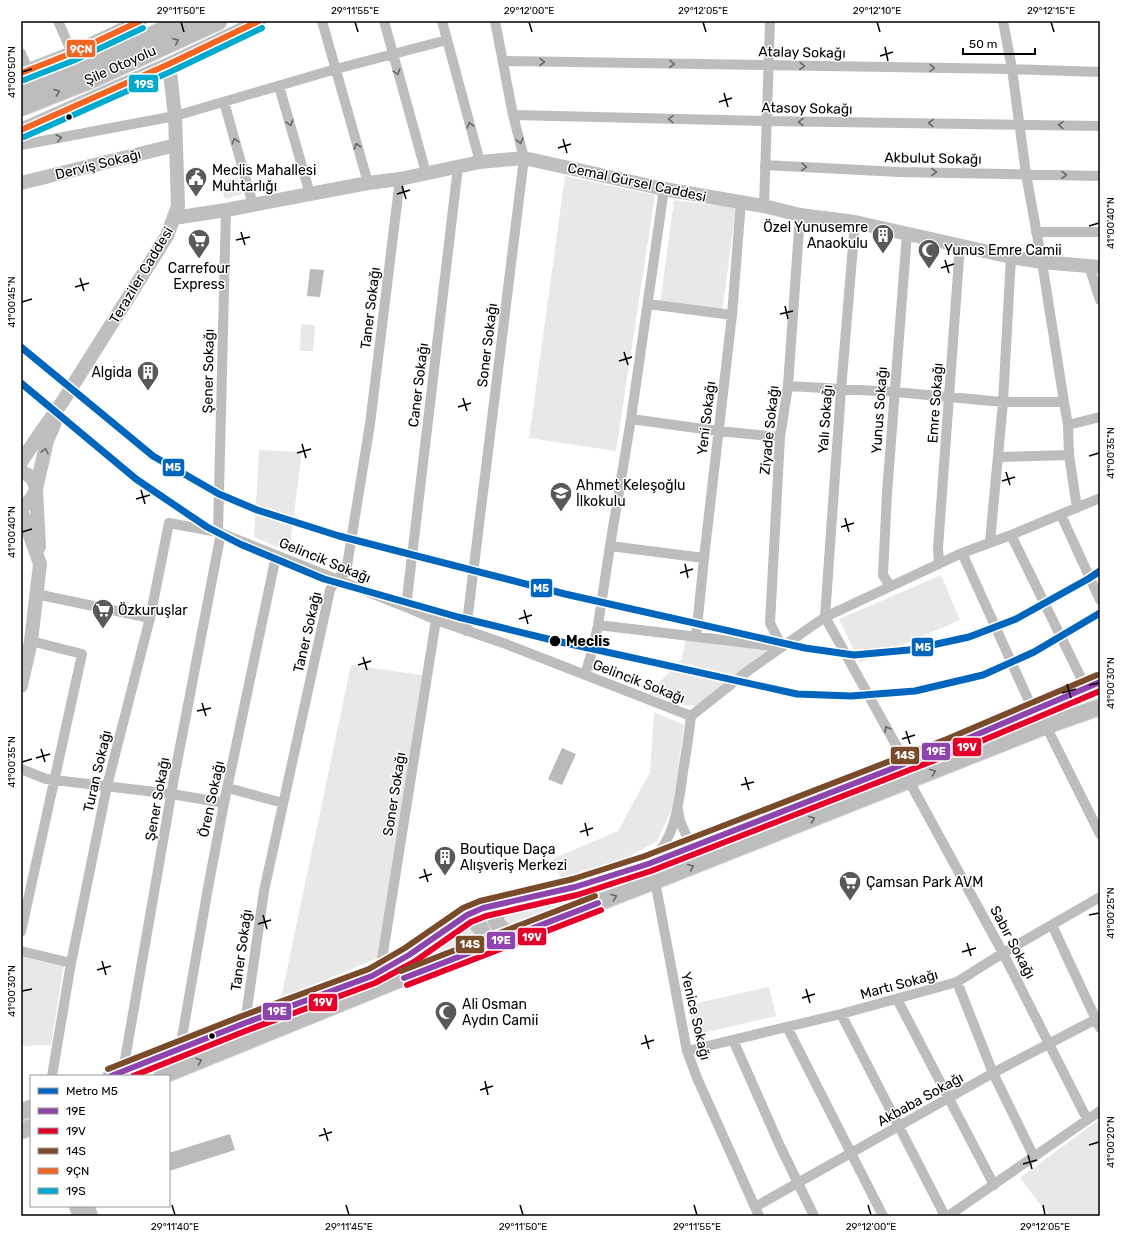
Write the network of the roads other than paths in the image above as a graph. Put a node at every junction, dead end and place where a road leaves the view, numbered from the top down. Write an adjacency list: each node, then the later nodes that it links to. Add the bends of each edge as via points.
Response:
1 (58, 21): 15 (street)
2 (140, 21): 12 (main road)
3 (182, 21): 25 (highway, Şile Otoyolu, via 117,53)
4 (218, 21): 27 (highway, Şile Otoyolu, one-way to 4, via 92,79)
5 (259, 21): 18 (main road)
6 (322, 21): 20 (street)
7 (384, 21): 16 (street)
8 (442, 21): 13 (street)
9 (494, 21): 17 (street)
10 (770, 21): 19 (street)
11 (1003, 21): 21 (street)
12 (116, 26): 15 (main road)
13 (447, 40): 16 (street); 37 (street, one-way to 13)
14 (21, 53): 22 (street)
15 (72, 54): 22 (main road)
16 (392, 54): 20 (street); 40 (street, one-way to 40)
17 (503, 61): 19 (street, Atalay Sokağı, one-way to 19); 28 (street)
18 (169, 64): 29 (main road, Teraziler Caddesi); 33 (main road)
19 (768, 66): 21 (street, Atalay Sokağı, one-way to 21); 30 (street)
20 (336, 69): 24 (street); 45 (street, one-way to 20)
21 (1012, 69): 23 (street, Atalay Sokağı); 31 (street)
22 (25, 72)
23 (1100, 72)
24 (279, 86): 26 (street); 47 (street, one-way to 47)
25 (21, 94)
26 (224, 102): 29 (street); 49 (street, one-way to 26)
27 (21, 107)
28 (513, 115): 30 (street, Atasoy Sokağı, one-way to 28); 36 (street, one-way to 36)
29 (175, 116): 34 (street, one-way to 29); 35 (main road, Teraziler Caddesi)
30 (767, 121): 31 (street, Atasoy Sokağı, one-way to 30); 38 (street)
31 (1018, 124): 32 (street, Atasoy Sokağı, one-way to 31); 41 (street)
32 (1100, 126)
33 (21, 130)
34 (21, 145)
35 (176, 145): 44 (main road, Derviş Sokağı); 53 (main road, Teraziler Caddesi, via 178,206)
36 (524, 158): 37 (main road, Cemal Gürsel Caddesi); 46 (main road, Cemal Gürsel Caddesi); 104 (street, Soner Sokağı)
37 (480, 162): 39 (main road, Cemal Gürsel Caddesi)
38 (765, 165): 41 (street, Akbulut Sokağı, one-way to 41, via 899,172); 50 (street)
39 (458, 167): 40 (main road, Cemal Gürsel Caddesi); 99 (street, Caner Sokağı)
40 (426, 174): 43 (main road, Cemal Gürsel Caddesi)
41 (1026, 174): 42 (street, Akbulut Sokağı, one-way to 42); 55 (street)
42 (1100, 176)
43 (400, 179): 45 (main road, Cemal Gürsel Caddesi); 95 (street, Taner Sokağı, via 370,424 346,572)
44 (21, 183)
45 (368, 183): 47 (main road, Cemal Gürsel Caddesi)
46 (664, 189): 48 (main road, Cemal Gürsel Caddesi); 63 (street)
47 (310, 194): 49 (main road, Cemal Gürsel Caddesi)
48 (741, 202): 50 (main road, Cemal Gürsel Caddesi); 64 (street, Yeni Sokağı)
49 (253, 205): 51 (main road, Cemal Gürsel Caddesi)
50 (764, 206): 52 (main road, Cemal Gürsel Caddesi)
51 (226, 210): 53 (main road, Cemal Gürsel Caddesi); 86 (street, Şener Sokağı)
52 (800, 214): 54 (main road, Cemal Gürsel Caddesi); 65 (street, Ziyade Sokağı)
53 (174, 218): 69 (main road, Teraziler Caddesi, via 167,236)
54 (855, 222): 57 (main road, Cemal Gürsel Caddesi); 66 (street, Yalı Sokağı)
55 (1036, 232): 56 (street); 60 (street)
56 (1100, 232)
57 (906, 234): 58 (main road, Cemal Gürsel Caddesi); 67 (street, Yunus Sokağı)
58 (960, 245): 59 (main road, Cemal Gürsel Caddesi); 68 (street, Emre Sokağı)
59 (1011, 257): 60 (main road, Cemal Gürsel Caddesi); 70 (street)
60 (1042, 262): 61 (main road, Cemal Gürsel Caddesi); 71 (street)
61 (1094, 267): 62 (street)
62 (1100, 300)
63 (648, 304): 64 (street); 73 (street)
64 (732, 315): 75 (street, Yeni Sokağı)
65 (788, 386): 66 (street); 76 (street, Ziyade Sokağı)
66 (841, 390): 67 (street); 100 (street, Yalı Sokağı)
67 (894, 392): 68 (street); 96 (street, Yunus Sokağı, via 882,575)
68 (949, 397): 70 (street); 94 (street, Emre Sokağı, via 938,548)
69 (63, 401): 79 (main road, Teraziler Caddesi); 81 (main road, Teraziler Caddesi, one-way to 69, via 47,441)
70 (1004, 402): 71 (street); 78 (street)
71 (1064, 402): 74 (street)
72 (1100, 417): 74 (street)
73 (631, 419): 75 (street); 89 (street)
74 (1068, 425): 77 (street)
75 (718, 431): 76 (street); 92 (street, Yeni Sokağı)
76 (780, 438): 107 (street, Ziyade Sokağı, via 770,623)
77 (1068, 455): 78 (street); 83 (street)
78 (999, 457): 88 (street)
79 (21, 462)
80 (21, 472): 81 (main road, via 30,475)
81 (36, 488): 84 (main road); 93 (main road)
82 (1100, 498): 83 (street)
83 (1077, 508): 85 (street)
84 (21, 512): 93 (main road)
85 (1061, 515): 87 (street); 98 (street)
86 (219, 532): 91 (street, Gelincik Sokağı); 101 (street, Turan Sokağı, via 169,523); 122 (street, Şener Sokağı)
87 (1011, 535): 88 (street); 111 (street)
88 (990, 542): 90 (street)
89 (610, 546): 92 (street); 103 (street)
90 (962, 553): 94 (street); 112 (street)
91 (276, 556): 95 (street, Gelincik Sokağı); 121 (street, Ören Sokağı)
92 (704, 558): 105 (street, Yeni Sokağı)
93 (40, 564): 97 (main road)
94 (940, 564): 96 (street)
95 (336, 580): 99 (street, Gelincik Sokağı); 124 (street, Taner Sokağı, via 330,590)
96 (890, 586): 100 (street)
97 (36, 594): 101 (street); 106 (main road)
98 (1100, 600)
99 (406, 607): 102 (street, Gelincik Sokağı)
100 (825, 617): 107 (street); 116 (street, one-way to 100)
101 (150, 618): 120 (street, Turan Sokağı)
102 (436, 620): 104 (street, Gelincik Sokağı); 140 (street, Soner Sokağı)
103 (598, 625): 105 (street); 108 (street)
104 (466, 631): 108 (street, Gelincik Sokağı)
105 (696, 637): 107 (street)
106 (31, 641): 109 (main road); 118 (street, via 82,654)
107 (782, 647): 114 (street)
108 (585, 675): 114 (street, Gelincik Sokağı)
109 (21, 686)
110 (1069, 695): 111 (main road); 112 (main road); 113 (main road, via 1076,698 1079,703)
111 (1098, 696): 113 (main road)
112 (1033, 710): 116 (main road)
113 (1079, 715): 115 (main road)
114 (692, 716): 125 (street)
115 (1046, 726): 119 (main road, one-way to 115); 126 (street)
116 (906, 763): 127 (main road)
117 (21, 769): 118 (street)
118 (55, 780): 120 (street); 134 (street)
119 (909, 781): 129 (main road, one-way to 119); 138 (street, Sabır Sokağı)
120 (107, 786): 122 (street); 139 (street, Turan Sokağı)
121 (228, 788): 123 (street, Ören Sokağı); 124 (street)
122 (172, 794): 123 (street); 151 (street, Şener Sokağı)
123 (224, 803): 149 (street, Ören Sokağı)
124 (283, 803): 145 (street, Taner Sokağı, via 264,891)
125 (678, 810): 127 (street, via 687,837); 128 (street, via 666,841)
126 (1100, 834)
127 (705, 842): 128 (main road)
128 (648, 864): 131 (main road, via 574,887)
129 (655, 881): 135 (main road, one-way to 129); 150 (street, Yenice Sokağı)
130 (1100, 897): 133 (street, Martı Sokağı)
131 (504, 902): 132 (main road); 135 (main road, via 496,917 497,922)
132 (467, 915): 137 (main road, via 484,933 481,944); 140 (main road)
133 (1052, 925): 138 (street, Martı Sokağı); 144 (street)
134 (21, 932)
135 (513, 936): 137 (main road)
136 (21, 951): 139 (street)
137 (474, 951): 154 (main road, one-way to 137)
138 (1003, 953): 141 (street, Martı Sokağı); 148 (street, Sabır Sokağı)
139 (71, 962): 153 (street, Turan Sokağı)
140 (380, 972): 145 (main road)
141 (957, 982): 142 (street, Martı Sokağı); 152 (street)
142 (897, 999): 143 (street, Martı Sokağı); 155 (street)
143 (841, 1014): 146 (street, Martı Sokağı); 158 (street)
144 (1099, 1021): 148 (street, Akbaba Sokağı)
145 (245, 1023): 149 (main road)
146 (787, 1028): 147 (street, Martı Sokağı); 159 (street)
147 (733, 1040): 150 (street, Martı Sokağı); 161 (street)
148 (1050, 1044): 152 (street, Akbaba Sokağı); 157 (street, Sabır Sokağı)
149 (180, 1049): 151 (main road)
150 (687, 1050): 163 (street, Yenice Sokağı)
151 (117, 1074)
152 (993, 1074): 155 (street, Akbaba Sokağı); 160 (street)
153 (52, 1075)
154 (164, 1075)
155 (949, 1098): 158 (street, Akbaba Sokağı); 162 (street)
156 (1100, 1111): 157 (street)
157 (1087, 1119): 160 (street)
158 (899, 1126): 159 (street, Akbaba Sokağı); 166 (street)
159 (851, 1153): 161 (street, Akbaba Sokağı); 165 (street)
160 (1034, 1157): 162 (street)
161 (798, 1183): 163 (street, Akbaba Sokağı); 164 (street)
162 (994, 1184): 167 (street)
163 (757, 1211)
164 (814, 1216)
165 (884, 1216)
166 (945, 1216)
167 (948, 1216)

